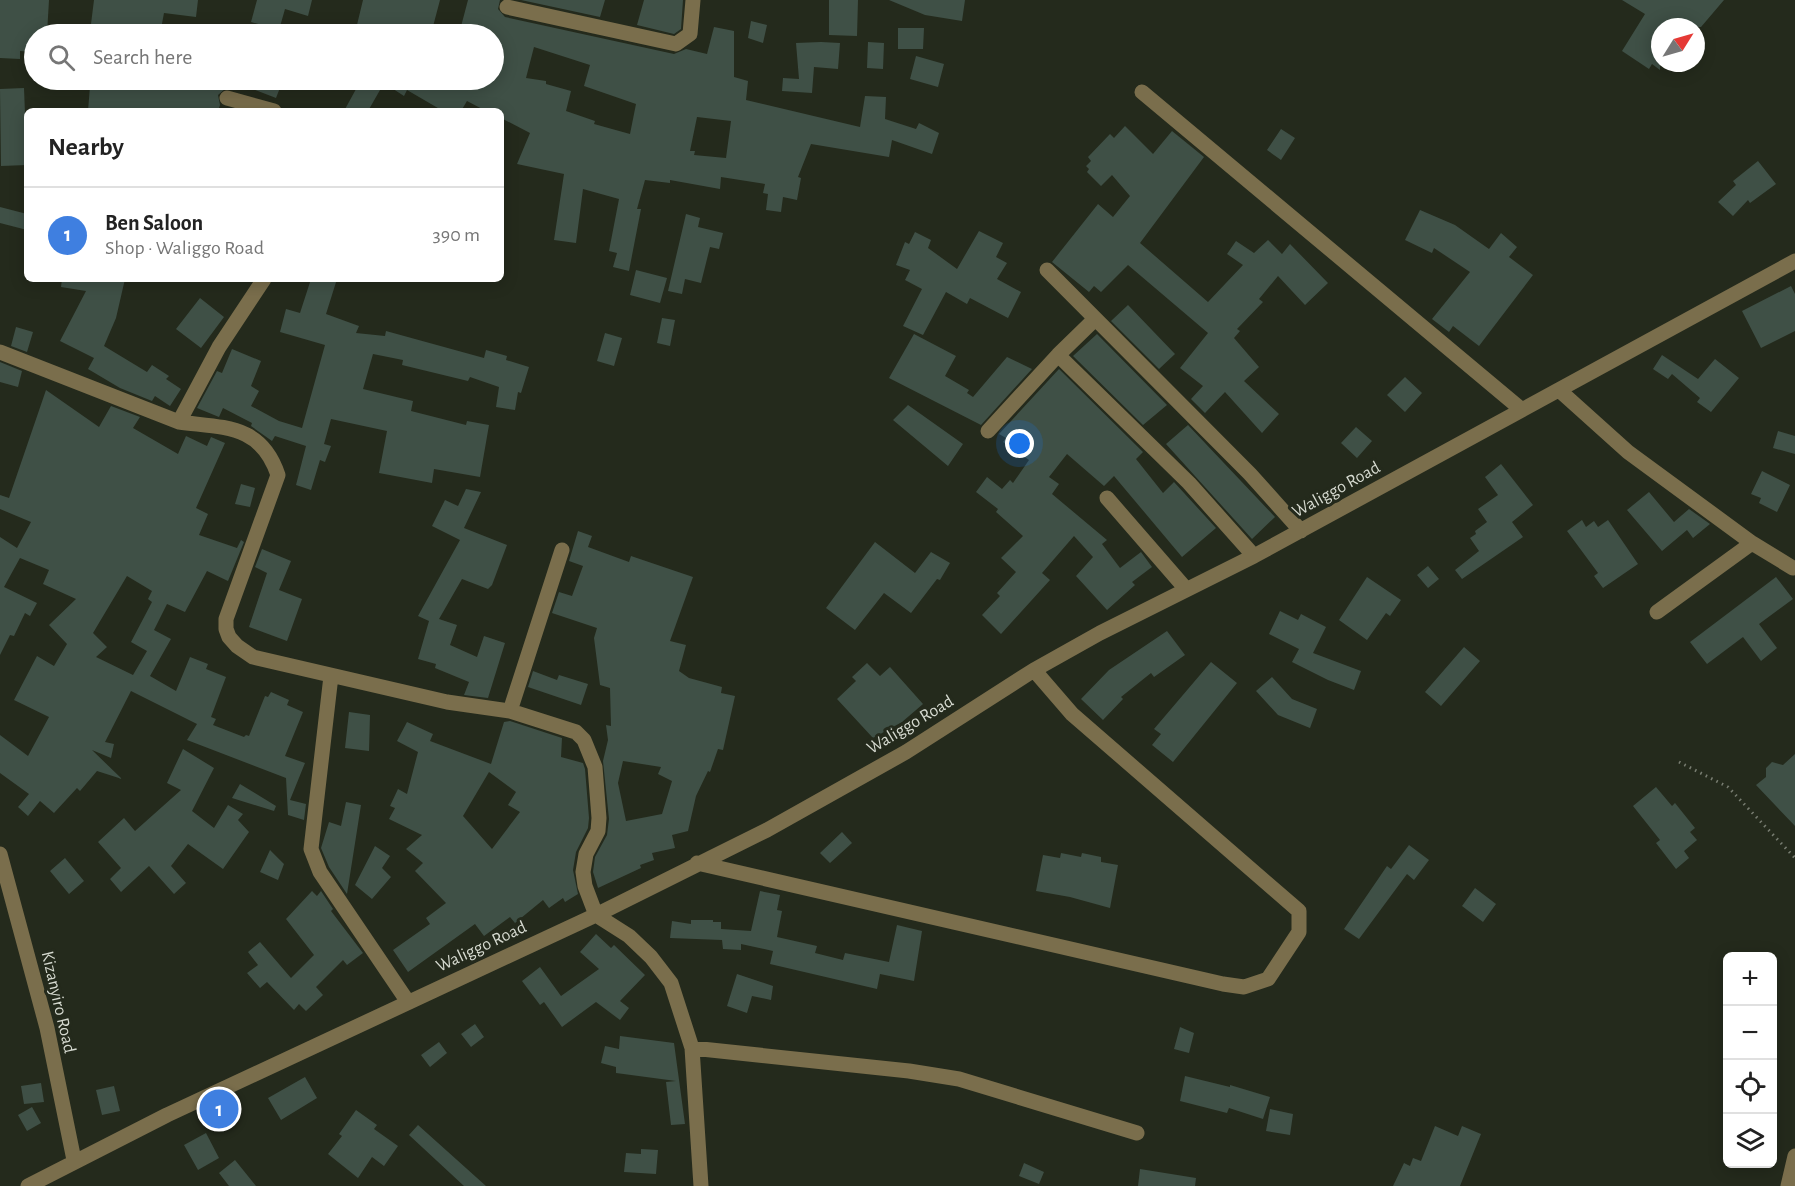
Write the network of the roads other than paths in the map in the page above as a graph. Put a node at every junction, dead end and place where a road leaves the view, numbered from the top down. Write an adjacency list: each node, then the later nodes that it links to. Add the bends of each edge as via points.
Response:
1 (693, 0): 2 (street, via 690,34 676,44)
2 (507, 8)
3 (1142, 92): 13 (street)
4 (227, 98): 5 (street)
5 (263, 108)
6 (1795, 261): 12 (street, Waliggo Road)
7 (1047, 270): 9 (street)
8 (262, 282): 14 (street, via 219,348)
9 (1095, 319): 11 (street); 17 (street, via 1250,474)
10 (0, 352): 14 (street)
11 (1058, 355): 15 (street); 20 (street, via 1190,483)
12 (1559, 390): 13 (street, Waliggo Road); 18 (street, via 1628,452)
13 (1522, 410): 17 (street, Waliggo Road)
14 (179, 422): 25 (street, via 248,434 271,456 278,475 231,601 226,620 230,637 253,657)
15 (988, 431)
16 (1107, 498): 22 (street)
17 (1301, 531): 20 (street, Waliggo Road)
18 (1752, 543): 21 (street); 23 (street)
19 (562, 550): 26 (street)
20 (1254, 556): 22 (street, Waliggo Road)
21 (1793, 568)
22 (1186, 589): 24 (street, Waliggo Road)
23 (1657, 612)
24 (1034, 670): 28 (street, Waliggo Road, via 906,752 767,830); 28 (street, via 1072,714 1299,911 1299,932 1268,979 1244,987 1223,984)
25 (331, 676): 26 (street, via 485,710); 30 (street, via 311,849 320,872)
26 (510, 711): 29 (street, via 576,732 590,749 599,818 583,872)
27 (0, 854): 34 (street, Kizanyiro Road, via 47,1028)
28 (697, 863): 29 (street, Waliggo Road)
29 (596, 915): 30 (street, Waliggo Road); 31 (street, via 630,936 670,983)
30 (408, 1002): 34 (street, Waliggo Road)
31 (692, 1048): 32 (street, via 959,1079); 36 (street)
32 (1137, 1133)
33 (1795, 1156): 37 (street)
34 (74, 1160): 35 (street, Waliggo Road)
35 (28, 1186)
36 (701, 1186)
37 (1788, 1186)

